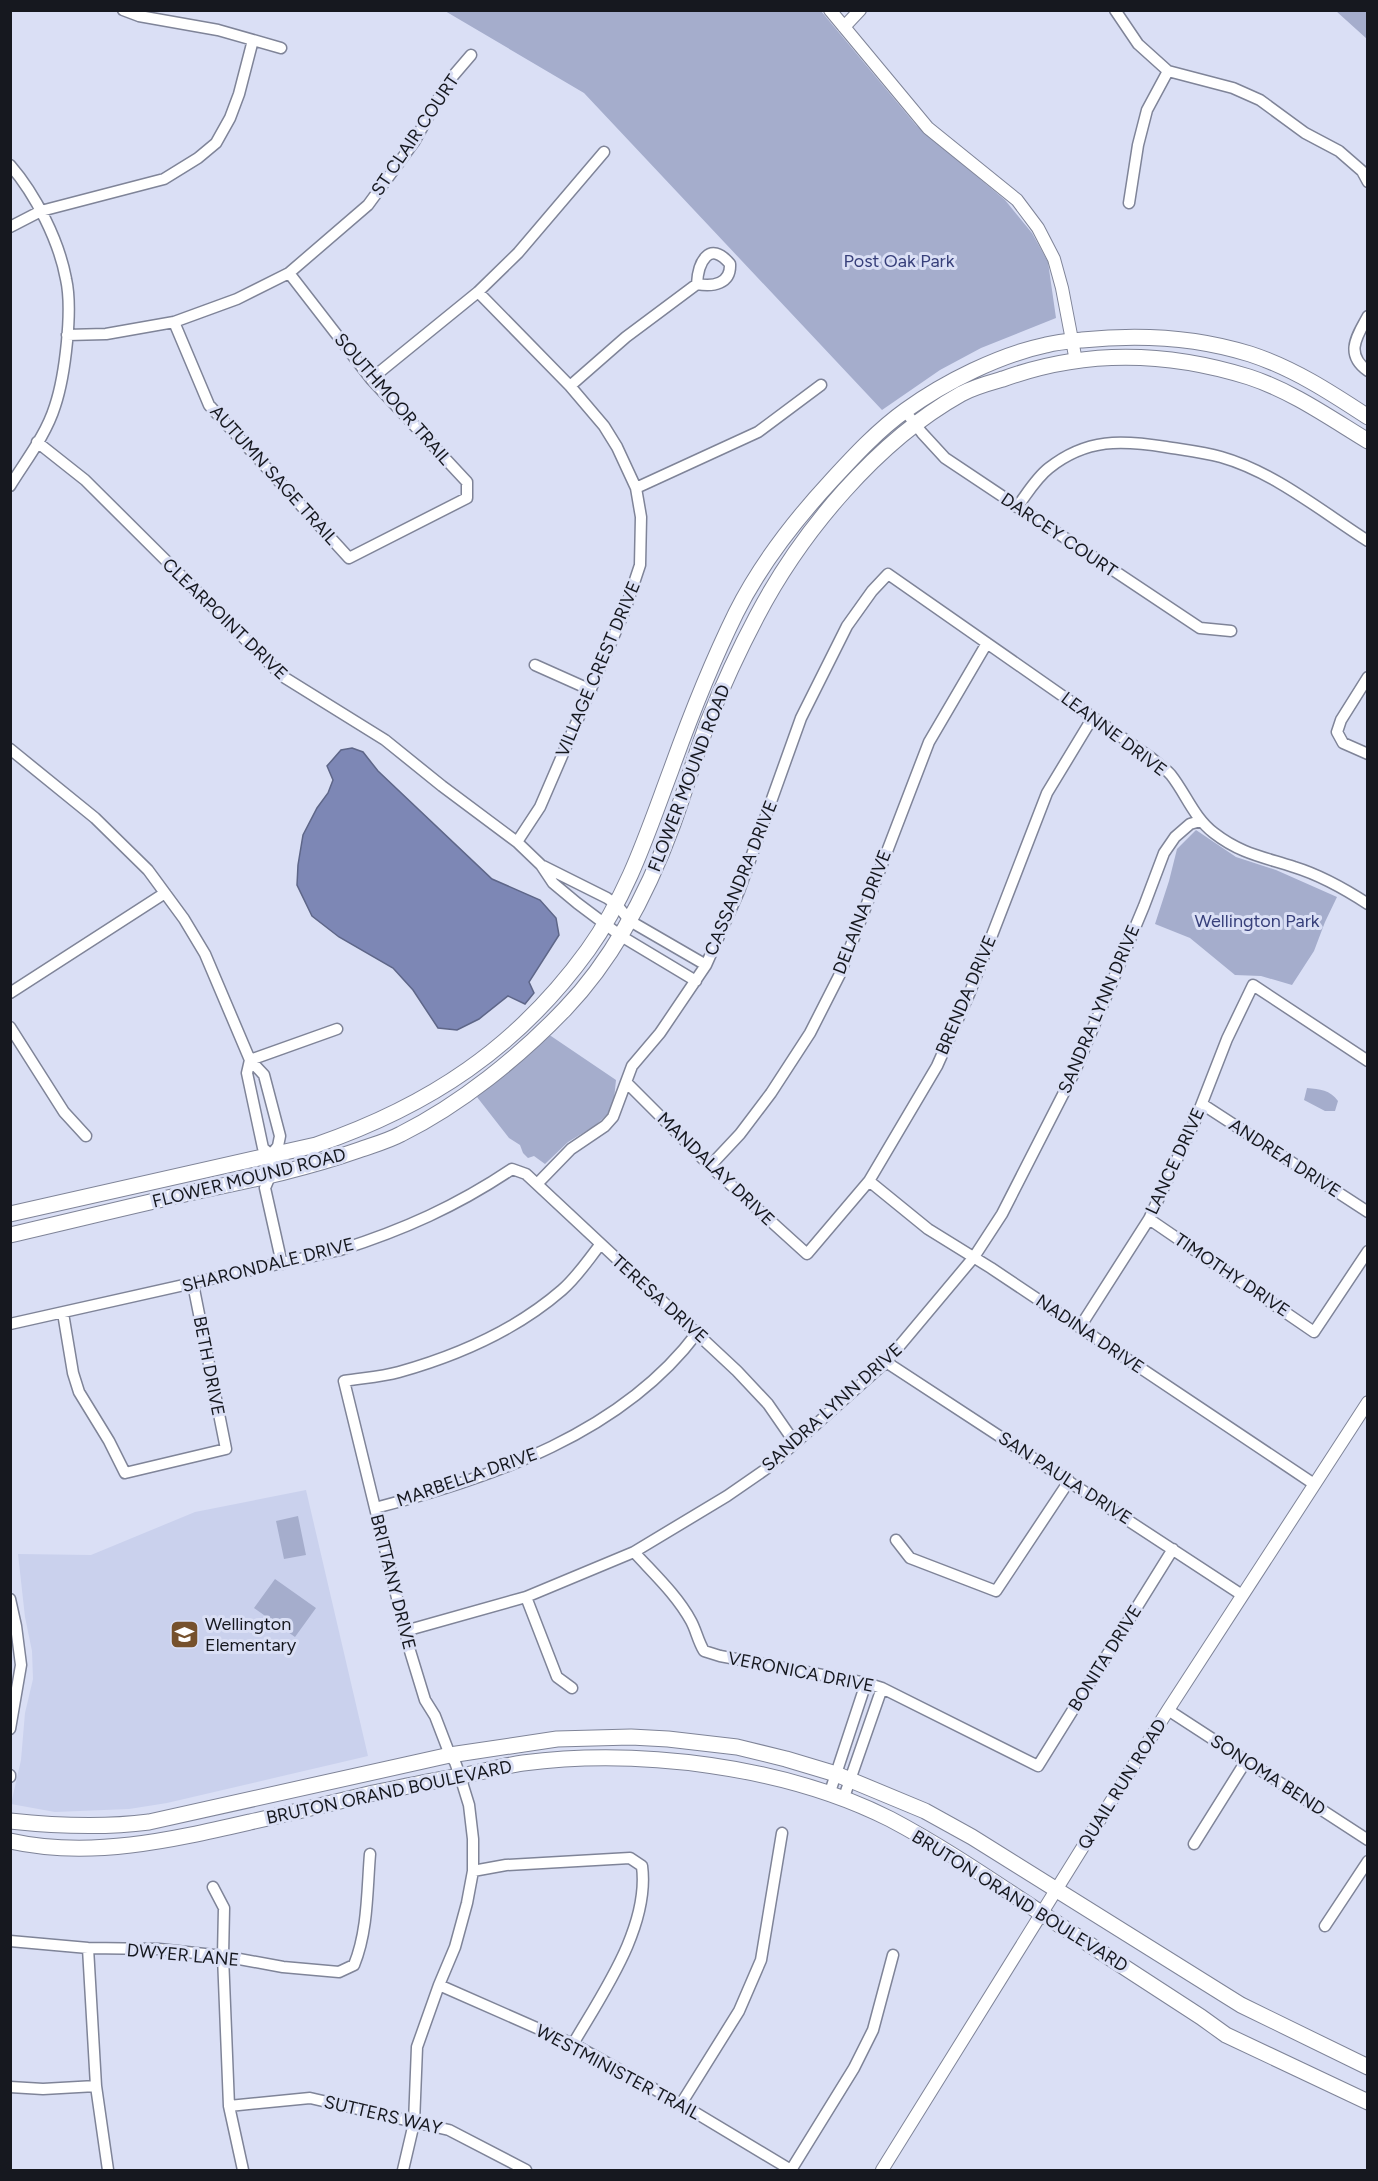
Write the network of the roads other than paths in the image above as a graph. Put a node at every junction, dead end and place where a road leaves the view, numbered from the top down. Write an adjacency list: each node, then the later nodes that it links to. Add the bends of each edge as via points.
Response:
1 (123, 10): 6 (street)
2 (830, 10): 5 (street)
3 (860, 10): 5 (street)
4 (1115, 10): 9 (street, via 1138,44)
5 (844, 27): 22 (street, via 928,129 1017,200 1038,228 1054,259)
6 (253, 40): 7 (street); 14 (street, via 230,118 216,143 198,158 164,179)
7 (281, 48)
8 (471, 55): 16 (street, ST CLAIR COURT, via 447,82 414,142 368,206)
9 (1168, 71): 12 (street, via 1233,88 1260,100 1305,133 1339,151 1362,171); 13 (street, via 1147,110)
10 (604, 152): 18 (street, via 518,253)
11 (10, 165): 14 (street)
12 (1368, 182)
13 (1129, 203)
14 (41, 211): 15 (street); 21 (street, via 66,279)
15 (10, 226)
16 (289, 273): 20 (street, ST CLAIR COURT, via 237,299); 25 (street, SOUTHMOOR TRAIL)
17 (697, 284): 27 (street, via 626,337)
18 (478, 292): 25 (street); 27 (street, VILLAGE CREST DRIVE)
19 (1368, 316): 24 (street, via 1355,337 1354,353)
20 (174, 322): 21 (street, ST CLAIR COURT, via 106,334); 35 (street, AUTUMN SAGE TRAIL, via 209,405 349,558)
21 (67, 335): 32 (street, via 56,405)
22 (1071, 341): 23 (street); 28 (main road, FLOWER MOUND ROAD, via 1000,358); 29 (main road, FLOWER MOUND ROAD, via 1143,337 1217,345 1286,369)
23 (1077, 361): 30 (main road, FLOWER MOUND ROAD, via 1034,367 964,392); 31 (main road, FLOWER MOUND ROAD, via 1112,355 1174,360 1254,378 1305,402)
24 (1368, 371)
25 (371, 379): 35 (street, SOUTHMOOR TRAIL, via 467,482)
26 (821, 385): 34 (street, via 758,432)
27 (570, 386): 34 (street, VILLAGE CREST DRIVE, via 604,426)
28 (905, 411): 30 (street, DARCEY COURT); 52 (main road, FLOWER MOUND ROAD, via 858,451 815,498 775,550 738,609 707,676 637,865)
29 (1368, 417)
30 (914, 425): 36 (street, DARCEY COURT, via 945,458); 53 (main road, FLOWER MOUND ROAD, via 835,502 792,559 758,614 708,722 660,857)
31 (1368, 441)
32 (37, 442): 33 (street); 48 (street, CLEARPOINT DRIVE, via 85,480 282,676 377,734)
33 (10, 486)
34 (636, 488): 43 (street, VILLAGE CREST DRIVE, via 641,517 640,565)
35 (467, 498)
36 (1017, 507): 37 (street, via 1048,468 1086,448 1131,441 1220,456 1244,465); 39 (street, DARCEY COURT, via 1200,628)
37 (1368, 541)
38 (888, 574): 40 (street, LEANNE DRIVE); 56 (street, CASSANDRA DRIVE, via 847,626 801,718 739,891)
39 (1231, 631)
40 (987, 643): 44 (street, LEANNE DRIVE); 67 (street, DELAINA DRIVE, via 929,742 840,974 810,1033 740,1134)
41 (535, 665): 43 (street)
42 (1368, 677): 46 (street, via 1337,732 1343,743)
43 (591, 690): 48 (street, VILLAGE CREST DRIVE, via 540,807)
44 (1093, 717): 47 (street, LEANNE DRIVE, via 1170,775); 70 (street, BRENDA DRIVE, via 1047,793 937,1066)
45 (10, 749): 50 (street, via 95,818)
46 (1368, 754)
47 (1200, 821): 51 (street, LEANNE DRIVE, via 1239,849 1318,875); 79 (street, SANDRA LYNN DRIVE, via 1175,837 1164,853 1075,1071 1002,1214)
48 (517, 842): 49 (street, CLEARPOINT DRIVE)
49 (541, 865): 52 (street, CLEARPOINT DRIVE); 54 (street, CLEARPOINT DRIVE, via 553,883)
50 (165, 892): 58 (street); 61 (street, via 205,954)
51 (1368, 904)
52 (617, 905): 53 (street, CLEARPOINT DRIVE); 54 (main road, FLOWER MOUND ROAD)
53 (630, 921): 55 (main road, FLOWER MOUND ROAD); 56 (street, CLEARPOINT DRIVE)
54 (605, 924): 55 (street, CLEARPOINT DRIVE); 66 (main road, FLOWER MOUND ROAD, via 565,981 525,1024 479,1062 385,1119 316,1145)
55 (621, 936): 57 (street, CLEARPOINT DRIVE); 69 (main road, FLOWER MOUND ROAD, via 564,1011 475,1089 439,1114 397,1136)
56 (706, 965): 57 (street, CASSANDRA DRIVE)
57 (696, 981): 63 (street, CASSANDRA DRIVE, via 632,1066)
58 (10, 993)
59 (10, 1027): 65 (street, via 64,1112)
60 (337, 1029): 61 (street)
61 (250, 1060): 66 (street, via 248,1073 263,1148); 66 (street, via 264,1075 280,1136)
62 (1368, 1061): 64 (street, LANCE DRIVE, via 1253,985)
63 (627, 1083): 67 (street, MANDALAY DRIVE); 71 (street, CASSANDRA DRIVE, via 613,1117 605,1126 571,1149)
64 (1202, 1104): 72 (street, ANDREA DRIVE); 74 (street, LANCE DRIVE)
65 (86, 1136)
66 (271, 1155): 69 (street); 73 (main road, FLOWER MOUND ROAD)
67 (710, 1166): 78 (street, MANDALAY DRIVE)
68 (512, 1169): 71 (street, TERESA DRIVE); 80 (street, SHARONDALE DRIVE, via 476,1193 384,1236)
69 (270, 1176): 75 (main road, FLOWER MOUND ROAD); 80 (street, via 266,1188)
70 (869, 1181): 78 (street, BRENDA DRIVE); 79 (street, NADINA DRIVE, via 928,1229)
71 (537, 1184): 76 (street, TERESA DRIVE)
72 (1368, 1212)
73 (10, 1214)
74 (1149, 1219): 77 (street, TIMOTHY DRIVE, via 1314,1332); 84 (street, LANCE DRIVE)
75 (10, 1235)
76 (600, 1245): 85 (street, TERESA DRIVE); 91 (street, BRITTANY DRIVE, via 563,1290 502,1331 453,1354 397,1372 344,1381)
77 (1368, 1251)
78 (807, 1254)
79 (974, 1257): 84 (street, NADINA DRIVE); 86 (street, SANDRA LYNN DRIVE)
80 (282, 1264): 81 (street, SHARONDALE DRIVE)
81 (193, 1284): 82 (street, SHARONDALE DRIVE); 82 (street, BETH DRIVE, via 226,1449 125,1473 80,1392)
82 (63, 1313): 83 (street, SHARONDALE DRIVE)
83 (10, 1324)
84 (1080, 1327): 90 (street, NADINA DRIVE)
85 (697, 1333): 88 (street, TERESA DRIVE, via 768,1404); 91 (street, MARBELLA DRIVE, via 679,1357 649,1385 604,1418 555,1445 495,1471)
86 (886, 1362): 88 (street, SANDRA LYNN DRIVE); 89 (street, SAN PAULA DRIVE)
87 (1368, 1402): 90 (street, QUAIL RUN ROAD)
88 (795, 1443): 94 (street, SANDRA LYNN DRIVE, via 727,1496)
89 (1069, 1481): 92 (street, via 996,1591 910,1558); 93 (street, SAN PAULA DRIVE)
90 (1314, 1484): 95 (street, QUAIL RUN ROAD)
91 (375, 1508): 98 (street, BRITTANY DRIVE)
92 (896, 1540)
93 (1173, 1549): 95 (street, SAN PAULA DRIVE); 106 (street, BONITA DRIVE)
94 (634, 1552): 96 (street, SANDRA LYNN DRIVE); 99 (street, VERONICA DRIVE, via 680,1604 704,1651)
95 (1242, 1596): 102 (street, QUAIL RUN ROAD)
96 (526, 1597): 98 (street, SANDRA LYNN DRIVE); 100 (street, via 557,1677)
97 (10, 1599): 103 (street, via 21,1665)
98 (405, 1631): 104 (street, BRITTANY DRIVE, via 419,1684)
99 (866, 1683): 101 (street, VERONICA DRIVE); 108 (street)
100 (572, 1688)
101 (882, 1688): 106 (street, VERONICA DRIVE); 108 (street)
102 (1168, 1710): 105 (street, SONOMA BEND); 119 (street, QUAIL RUN ROAD)
103 (10, 1729)
104 (450, 1755): 107 (street, BRITTANY DRIVE); 108 (main road, BRUTON ORAND BOULEVARD, via 557,1739 649,1738 736,1747); 110 (main road, BRUTON ORAND BOULEVARD, via 149,1822 52,1826)
105 (1246, 1761): 112 (street, SONOMA BEND); 114 (street)
106 (1038, 1766)
107 (460, 1776): 109 (main road, BRUTON ORAND BOULEVARD, via 524,1763 587,1758 671,1761 739,1770); 113 (main road, BRUTON ORAND BOULEVARD, via 155,1843 62,1848); 117 (street, BRITTANY DRIVE, via 469,1805)
108 (843, 1777): 109 (street); 119 (main road, BRUTON ORAND BOULEVARD, via 926,1811)
109 (836, 1797): 120 (main road, BRUTON ORAND BOULEVARD, via 930,1841)
110 (10, 1821)
111 (782, 1833): 132 (street, via 761,1960 739,2011)
112 (1368, 1840)
113 (10, 1841)
114 (1194, 1844)
115 (370, 1854): 125 (street, DWYER LANE, via 364,1925 354,1965 339,1972)
116 (1368, 1861): 121 (street)
117 (472, 1870): 126 (street, BRITTANY DRIVE, via 455,1947); 127 (street, via 630,1858 642,1866 644,1879 628,1946)
118 (213, 1887): 125 (street, via 224,1908)
119 (1056, 1890): 120 (street, QUAIL RUN ROAD); 128 (main road, BRUTON ORAND BOULEVARD, via 1241,2005)
120 (1042, 1913): 131 (main road, BRUTON ORAND BOULEVARD, via 1226,2035); 140 (street, QUAIL RUN ROAD)
121 (1325, 1926)
122 (10, 1941): 123 (street, DWYER LANE)
123 (88, 1948): 125 (street, DWYER LANE, via 159,1949); 129 (street)
124 (893, 1955): 139 (street, via 873,2030)
125 (222, 1956): 133 (street)
126 (439, 1985): 127 (street, WESTMINISTER TRAIL); 134 (street, BRITTANY DRIVE, via 417,2047)
127 (573, 2044): 132 (street, WESTMINISTER TRAIL)
128 (1368, 2067)
129 (96, 2086): 130 (street); 135 (street)
130 (10, 2087)
131 (1368, 2102)
132 (681, 2104): 139 (street, WESTMINISTER TRAIL)
133 (230, 2106): 134 (street, SUTTERS WAY, via 310,2098); 136 (street)
134 (414, 2123): 137 (street, BRITTANY DRIVE); 138 (street, SUTTERS WAY, via 448,2130)
135 (108, 2170)
136 (243, 2170)
137 (403, 2170)
138 (526, 2170)
139 (791, 2170)
140 (882, 2170)

